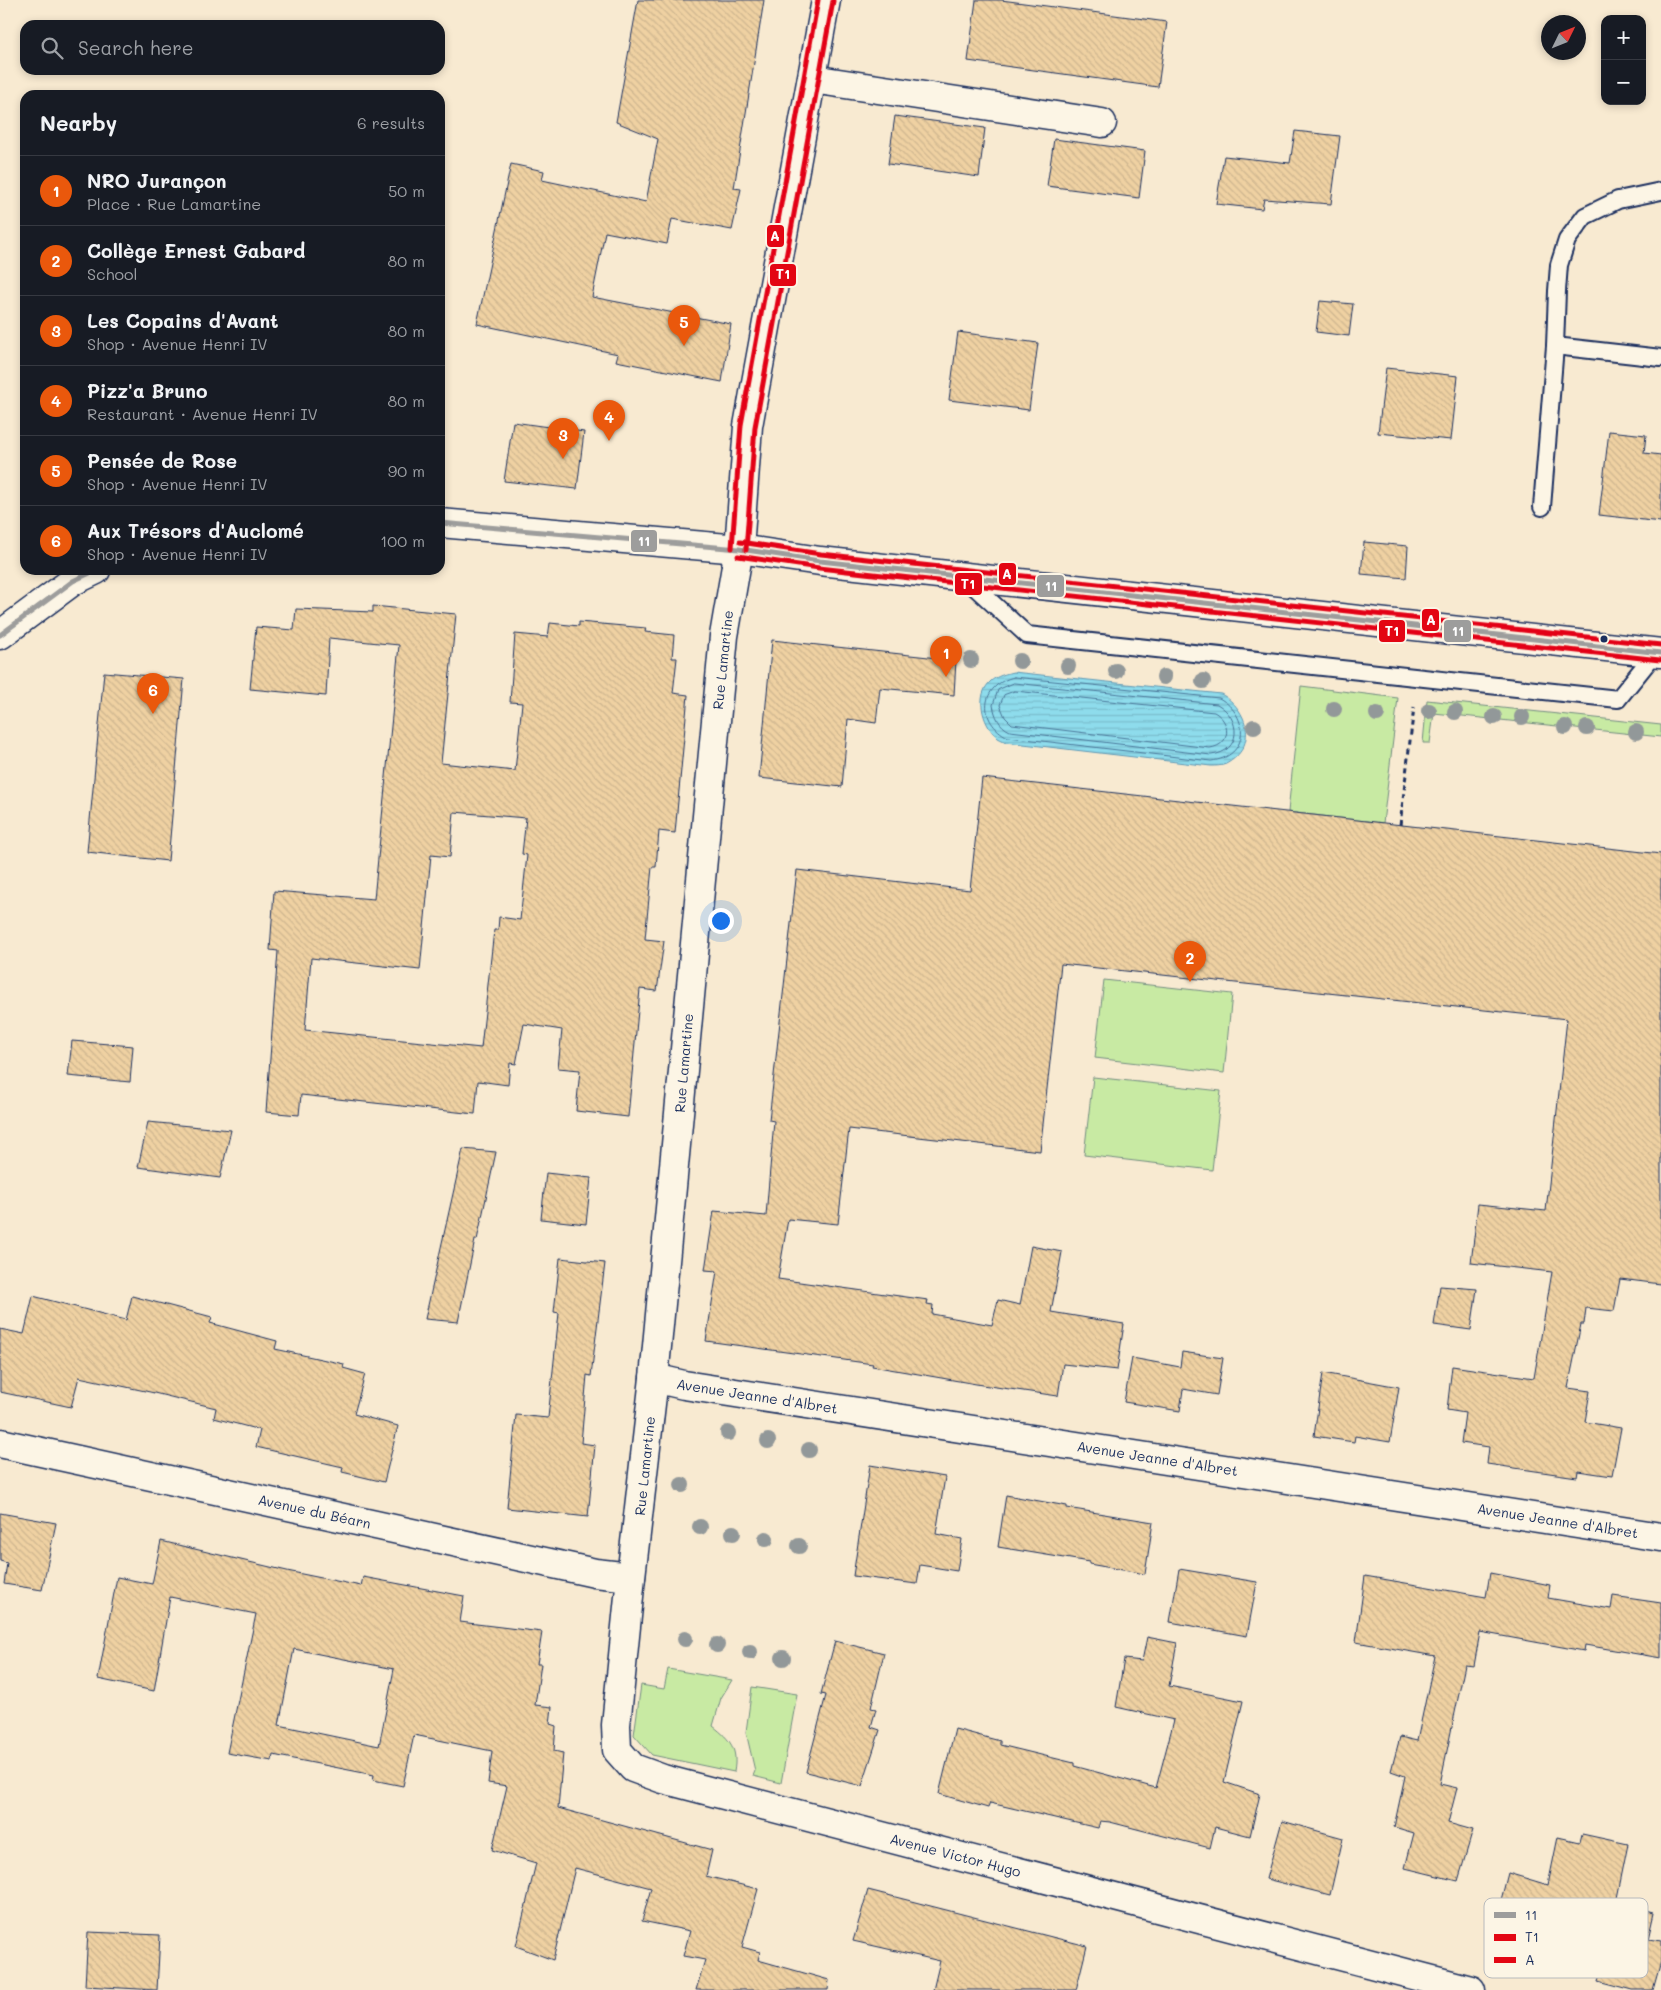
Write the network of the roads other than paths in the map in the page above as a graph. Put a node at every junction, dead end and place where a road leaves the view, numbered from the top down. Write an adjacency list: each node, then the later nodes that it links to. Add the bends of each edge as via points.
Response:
1 (826, 0): 2 (street, Rue Lamartine)
2 (812, 79): 3 (street); 9 (street, Rue Lamartine, via 748,426)
3 (1102, 123)
4 (1661, 191): 5 (lane, via 1618,200 1585,216 1567,240 1559,265)
5 (1555, 346): 6 (lane); 7 (lane)
6 (1661, 358)
7 (1542, 507)
8 (445, 523): 9 (street)
9 (739, 549): 11 (street); 14 (street, Rue Lamartine, via 724,636)
10 (86, 575): 12 (street)
11 (963, 577): 13 (street); 13 (lane, via 1027,635 1618,699)
12 (0, 634)
13 (1658, 653)
14 (654, 1378): 16 (street, Avenue Jeanne d'Albret, via 694,1387); 17 (street, Rue Lamartine)
15 (0, 1443): 17 (street, Avenue du Béarn, via 595,1573)
16 (1661, 1537)
17 (631, 1577): 18 (street, Avenue Victor Hugo, via 616,1725 617,1750 633,1768 663,1779)
18 (1471, 1990)

